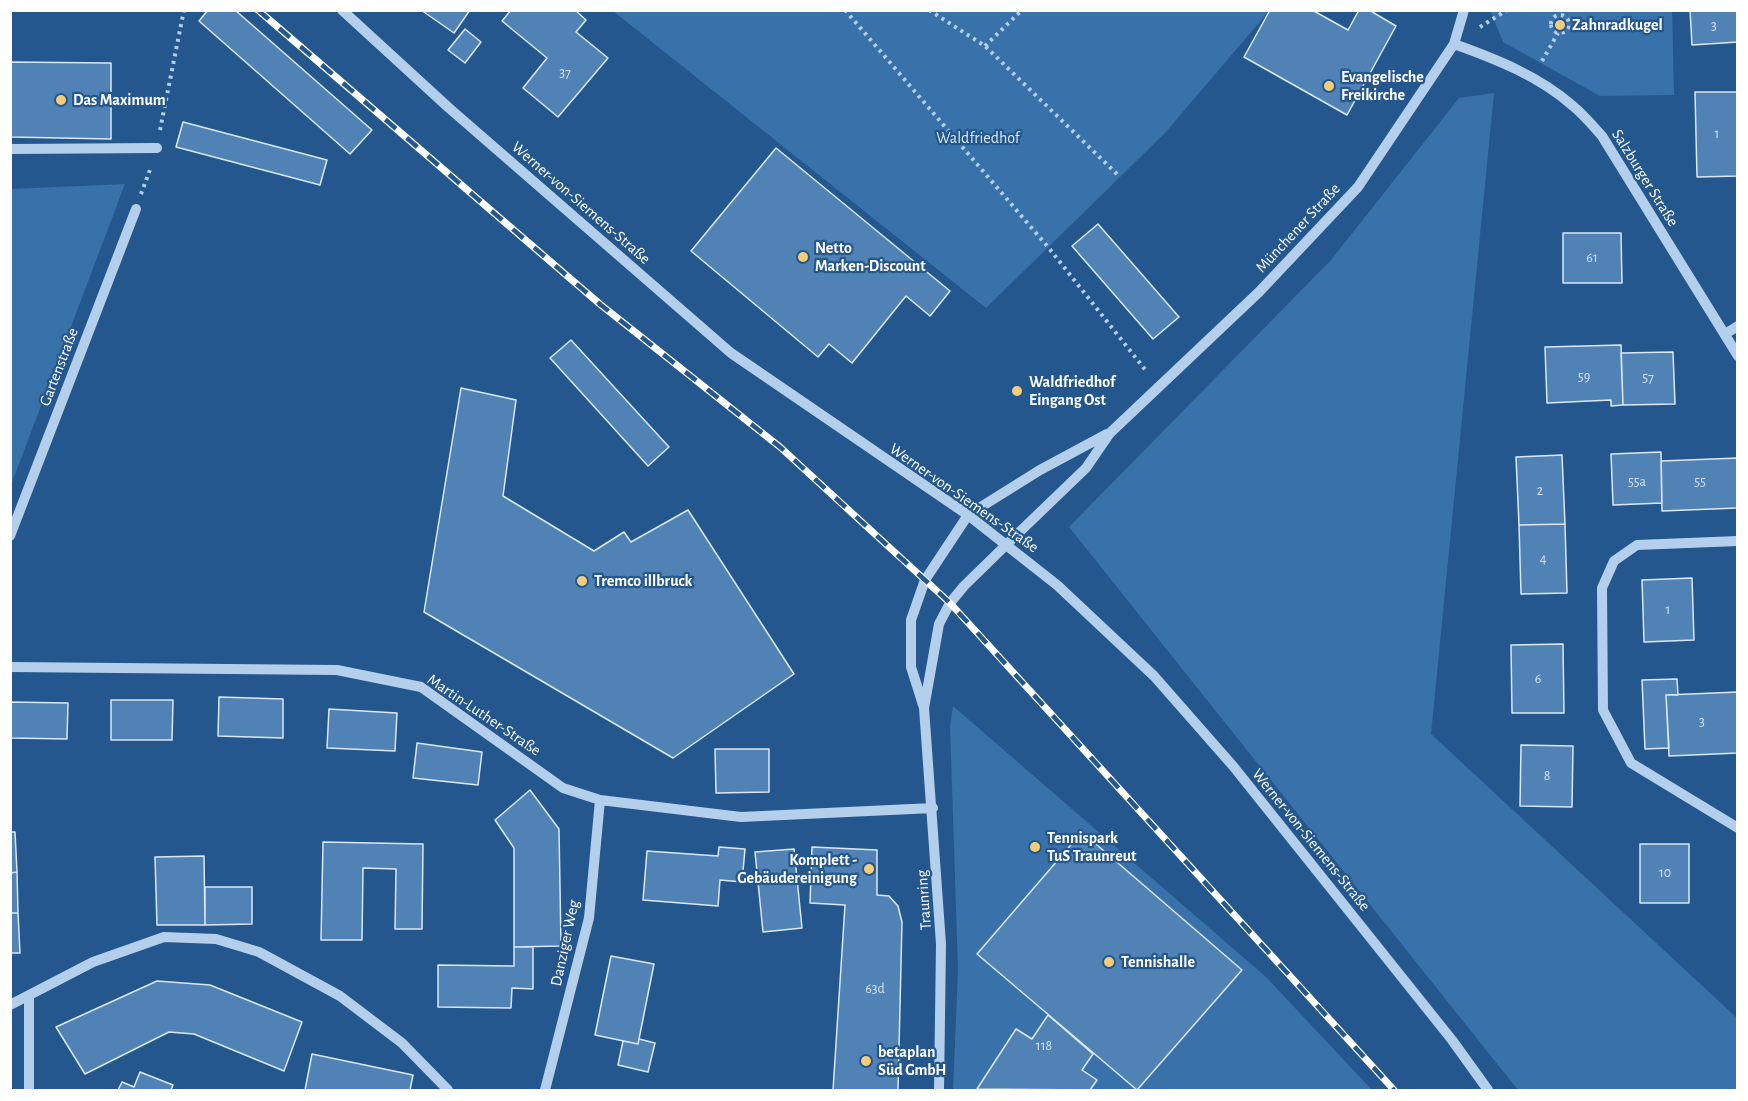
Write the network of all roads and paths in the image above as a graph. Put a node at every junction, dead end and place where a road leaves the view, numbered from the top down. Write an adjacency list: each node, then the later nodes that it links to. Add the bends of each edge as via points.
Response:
1 (184, 10): 13 (path)
2 (342, 10): 22 (street, Werner-von-Siemens-Straße, via 730,353)
3 (845, 10): 20 (path, via 1048,247)
4 (929, 10): 11 (path)
5 (1022, 10): 11 (path)
6 (1464, 10): 10 (street, Münchener Straße)
7 (1553, 10): 8 (path)
8 (1557, 16): 9 (path, via 1551,25); 9 (path, via 1563,15 1570,24)
9 (1558, 33): 12 (path)
10 (1454, 44): 12 (street, Salzburger Straße, via 1508,64); 20 (street, Münchener Straße, via 1358,187 1259,292)
11 (985, 46): 15 (path)
12 (1532, 78): 18 (street, Salzburger Straße, via 1573,105 1602,136)
13 (157, 148): 14 (street); 16 (path)
14 (10, 149)
15 (1120, 177)
16 (136, 209): 23 (street, Gartenstraße)
17 (1737, 326): 18 (street)
18 (1725, 334): 19 (street, Salzburger Straße)
19 (1737, 356)
20 (1159, 386): 21 (street, Münchener Straße)
21 (1110, 433): 22 (street, Münchener Straße); 25 (street, Münchener Straße, via 1086,468)
22 (968, 515): 25 (street, Werner-von-Siemens-Straße); 27 (street, Traunring, via 925,580 911,620 911,667)
23 (10, 536)
24 (1737, 541): 30 (street, via 1637,545 1614,561 1602,588 1603,711 1631,763)
25 (1006, 544): 27 (street, Traunring, via 964,586 939,624); 37 (street, Werner-von-Siemens-Straße, via 1057,585 1162,685 1233,766)
26 (10, 667): 28 (street, Martin-Luther-Straße, via 337,670 422,687 563,788)
27 (924, 708): 29 (street, Traunring)
28 (600, 800): 29 (street, Martin-Luther-Straße, via 741,818); 35 (street, Danziger Weg, via 589,918)
29 (933, 808): 36 (street, Traunring, via 941,944)
30 (1737, 828)
31 (29, 996): 32 (street); 33 (street); 34 (street, via 93,962 164,937 216,939 259,951 340,996 402,1043)
32 (10, 1005)
33 (29, 1090)
34 (448, 1090)
35 (545, 1090)
36 (939, 1090)
37 (1488, 1090)

